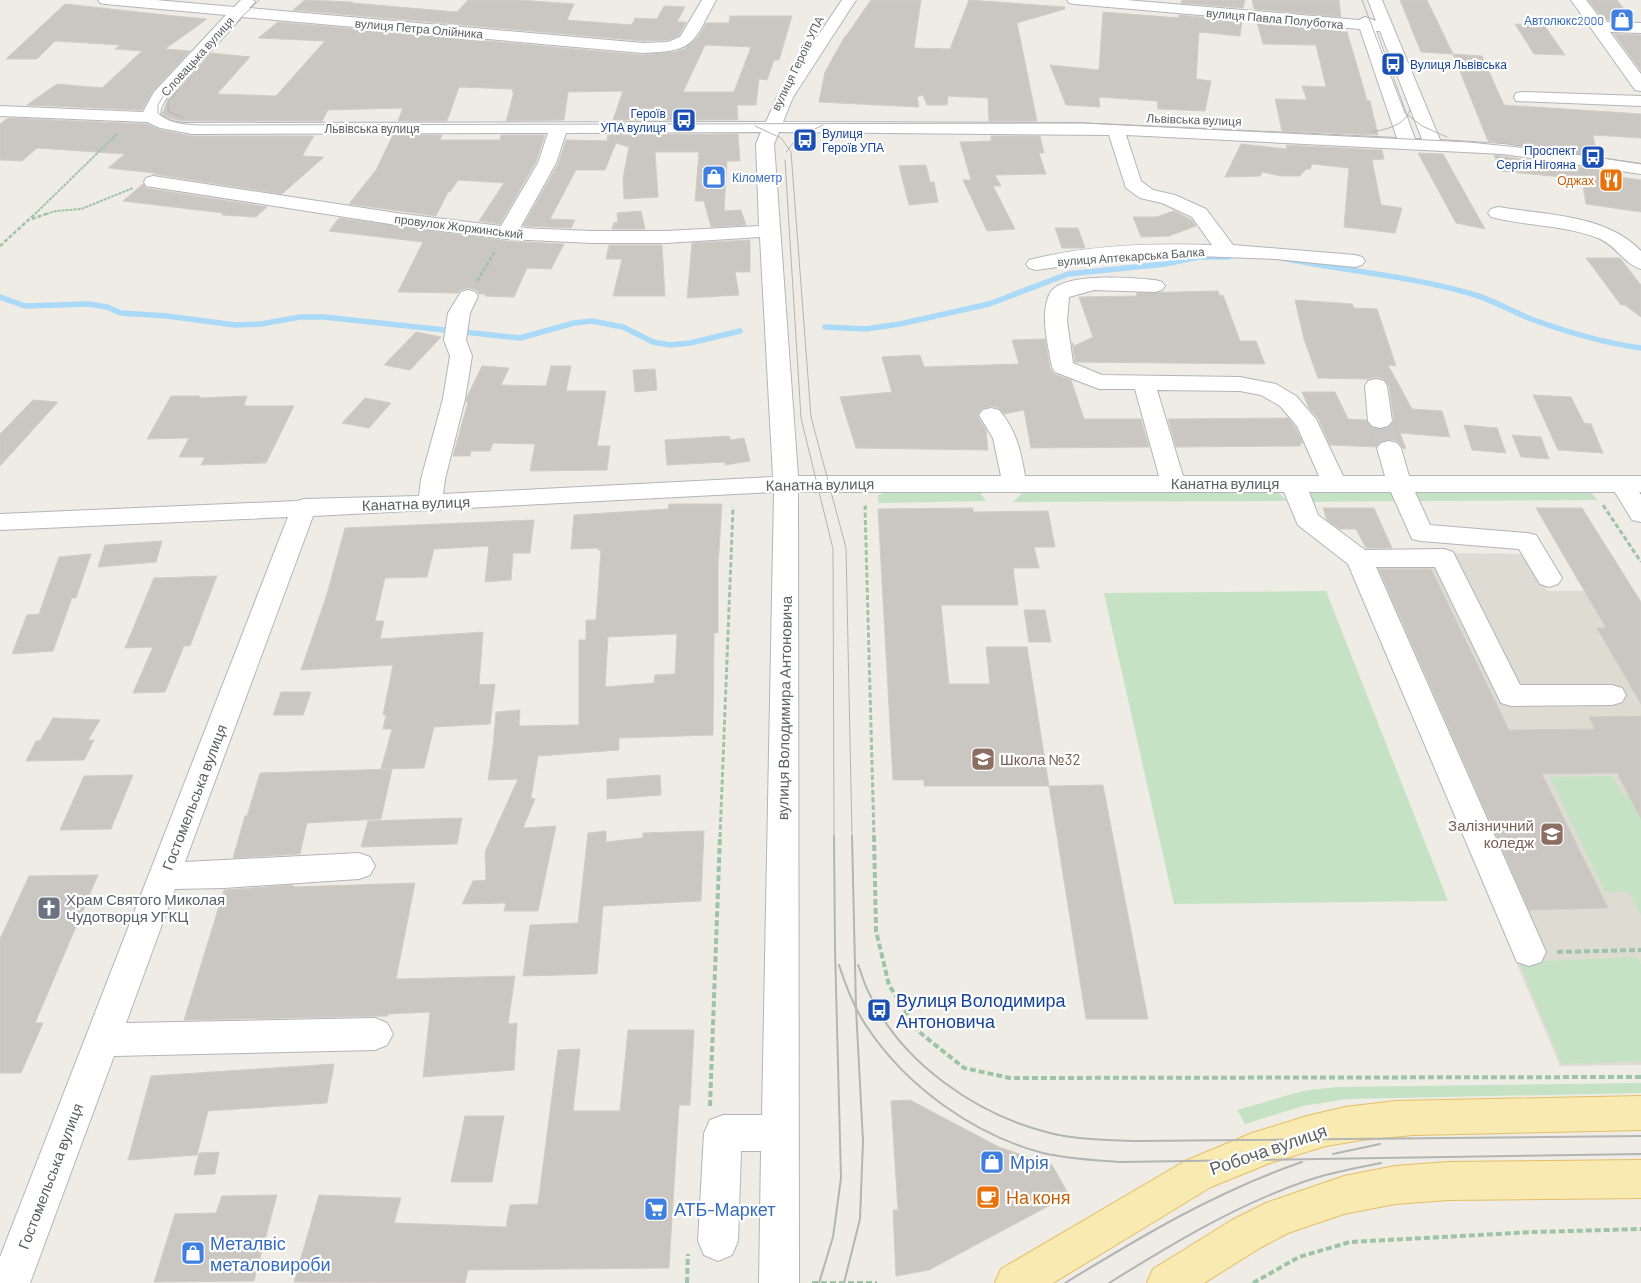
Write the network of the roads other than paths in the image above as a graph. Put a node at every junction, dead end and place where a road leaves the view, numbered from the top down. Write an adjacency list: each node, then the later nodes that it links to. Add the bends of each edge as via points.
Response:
1 (105, 0): 8 (street, вулиця Петра Олійника)
2 (709, 0): 8 (street, вулиця Петра Олійника, via 686,40 671,47 644,48)
3 (849, 0): 20 (street, вулиця Героїв УПА, via 785,97)
4 (1074, 0): 7 (street, вулиця Павла Полуботка)
5 (1375, 0): 12 (street)
6 (1578, 0): 13 (street)
7 (1104, 1): 11 (street, вулиця Павла Полуботка)
8 (244, 6): 19 (street, Словацька вулиця, via 160,96)
9 (1360, 9): 11 (street)
10 (819, 17): 20 (street, вулиця Героїв УПА, via 774,106)
11 (1366, 26): 12 (street, вулиця Павла Полуботка); 23 (street)
12 (1386, 27): 24 (street)
13 (1598, 27): 14 (street); 15 (street)
14 (1641, 28)
15 (1641, 86)
16 (1522, 96): 17 (street)
17 (1641, 101)
18 (0, 111): 19 (street, Львівська вулиця)
19 (151, 116): 21 (street, Львівська вулиця, via 169,126 218,129)
20 (772, 125): 21 (street, Львівська вулиця); 22 (street, Львівська вулиця); 23 (street, Львівська вулиця, via 816,115 1078,115); 29 (street, вулиця Володимира Антоновича, via 765,144)
21 (559, 128): 30 (street, via 547,163)
22 (1116, 130): 23 (street, Львівська вулиця); 31 (street, via 1133,184 1146,194 1168,199 1199,213)
23 (1405, 136): 24 (street, Львівська вулиця)
24 (1431, 138): 25 (street, Львівська вулиця, via 1498,136); 26 (street, Львівська вулиця)
25 (1641, 156)
26 (1641, 169)
27 (153, 182): 30 (street, провулок Жоржинський)
28 (1498, 213): 33 (street, via 1603,233 1619,241)
29 (769, 231): 30 (street, провулок Жоржинський, via 666,237); 47 (street, вулиця Володимира Антоновича)
30 (507, 233)
31 (1226, 250): 32 (street, вулиця Аптекарська Балка); 34 (street, вулиця Аптекарська Балка, via 1071,257)
32 (1355, 261)
33 (1641, 263)
34 (1036, 264)
35 (1155, 286): 37 (street, via 1100,283 1070,288 1059,294 1056,306 1063,367 1099,382)
36 (468, 296): 49 (street, via 459,313 456,331 461,356)
37 (1144, 383): 43 (street); 45 (street, via 1240,384 1268,389 1288,401 1308,424)
38 (1376, 386): 40 (street)
39 (991, 415): 42 (street, via 1001,425 1006,438)
40 (1380, 421)
41 (1389, 448): 46 (street)
42 (1014, 482): 43 (street, Канатна вулиця); 47 (street, Канатна вулиця)
43 (1173, 483): 44 (street, Канатна вулиця)
44 (1293, 483): 45 (street, Канатна вулиця); 53 (street, via 1307,519)
45 (1334, 483): 46 (street, Канатна вулиця)
46 (1399, 483): 48 (street, Канатна вулиця); 54 (street, via 1421,533 1527,541)
47 (786, 484): 49 (street, Канатна вулиця); 62 (street, вулиця Володимира Антоновича)
48 (1631, 484): 51 (street)
49 (430, 502): 50 (street, Канатна вулиця)
50 (304, 507): 52 (street, Канатна вулиця); 57 (street, Гостомельська вулиця)
51 (1641, 514)
52 (0, 522)
53 (1359, 559): 55 (street, via 1444,558 1511,696); 58 (street)
54 (1549, 578)
55 (1612, 695)
56 (359, 866): 57 (street)
57 (164, 876): 60 (street, Гостомельська вулиця)
58 (1529, 952)
59 (375, 1034): 60 (street)
60 (102, 1040): 65 (street, Гостомельська вулиця)
61 (1641, 1113): 67 (main road, Робоча вулиця, via 1396,1118 1318,1131 1237,1157 1198,1174)
62 (780, 1133): 64 (street, via 723,1133); 66 (street, вулиця Володимира Антоновича)
63 (1641, 1179): 68 (main road, via 1448,1181 1395,1185 1344,1195 1280,1217)
64 (703, 1243)
65 (10, 1283)
66 (779, 1283)
67 (1015, 1283)
68 (1167, 1283)

